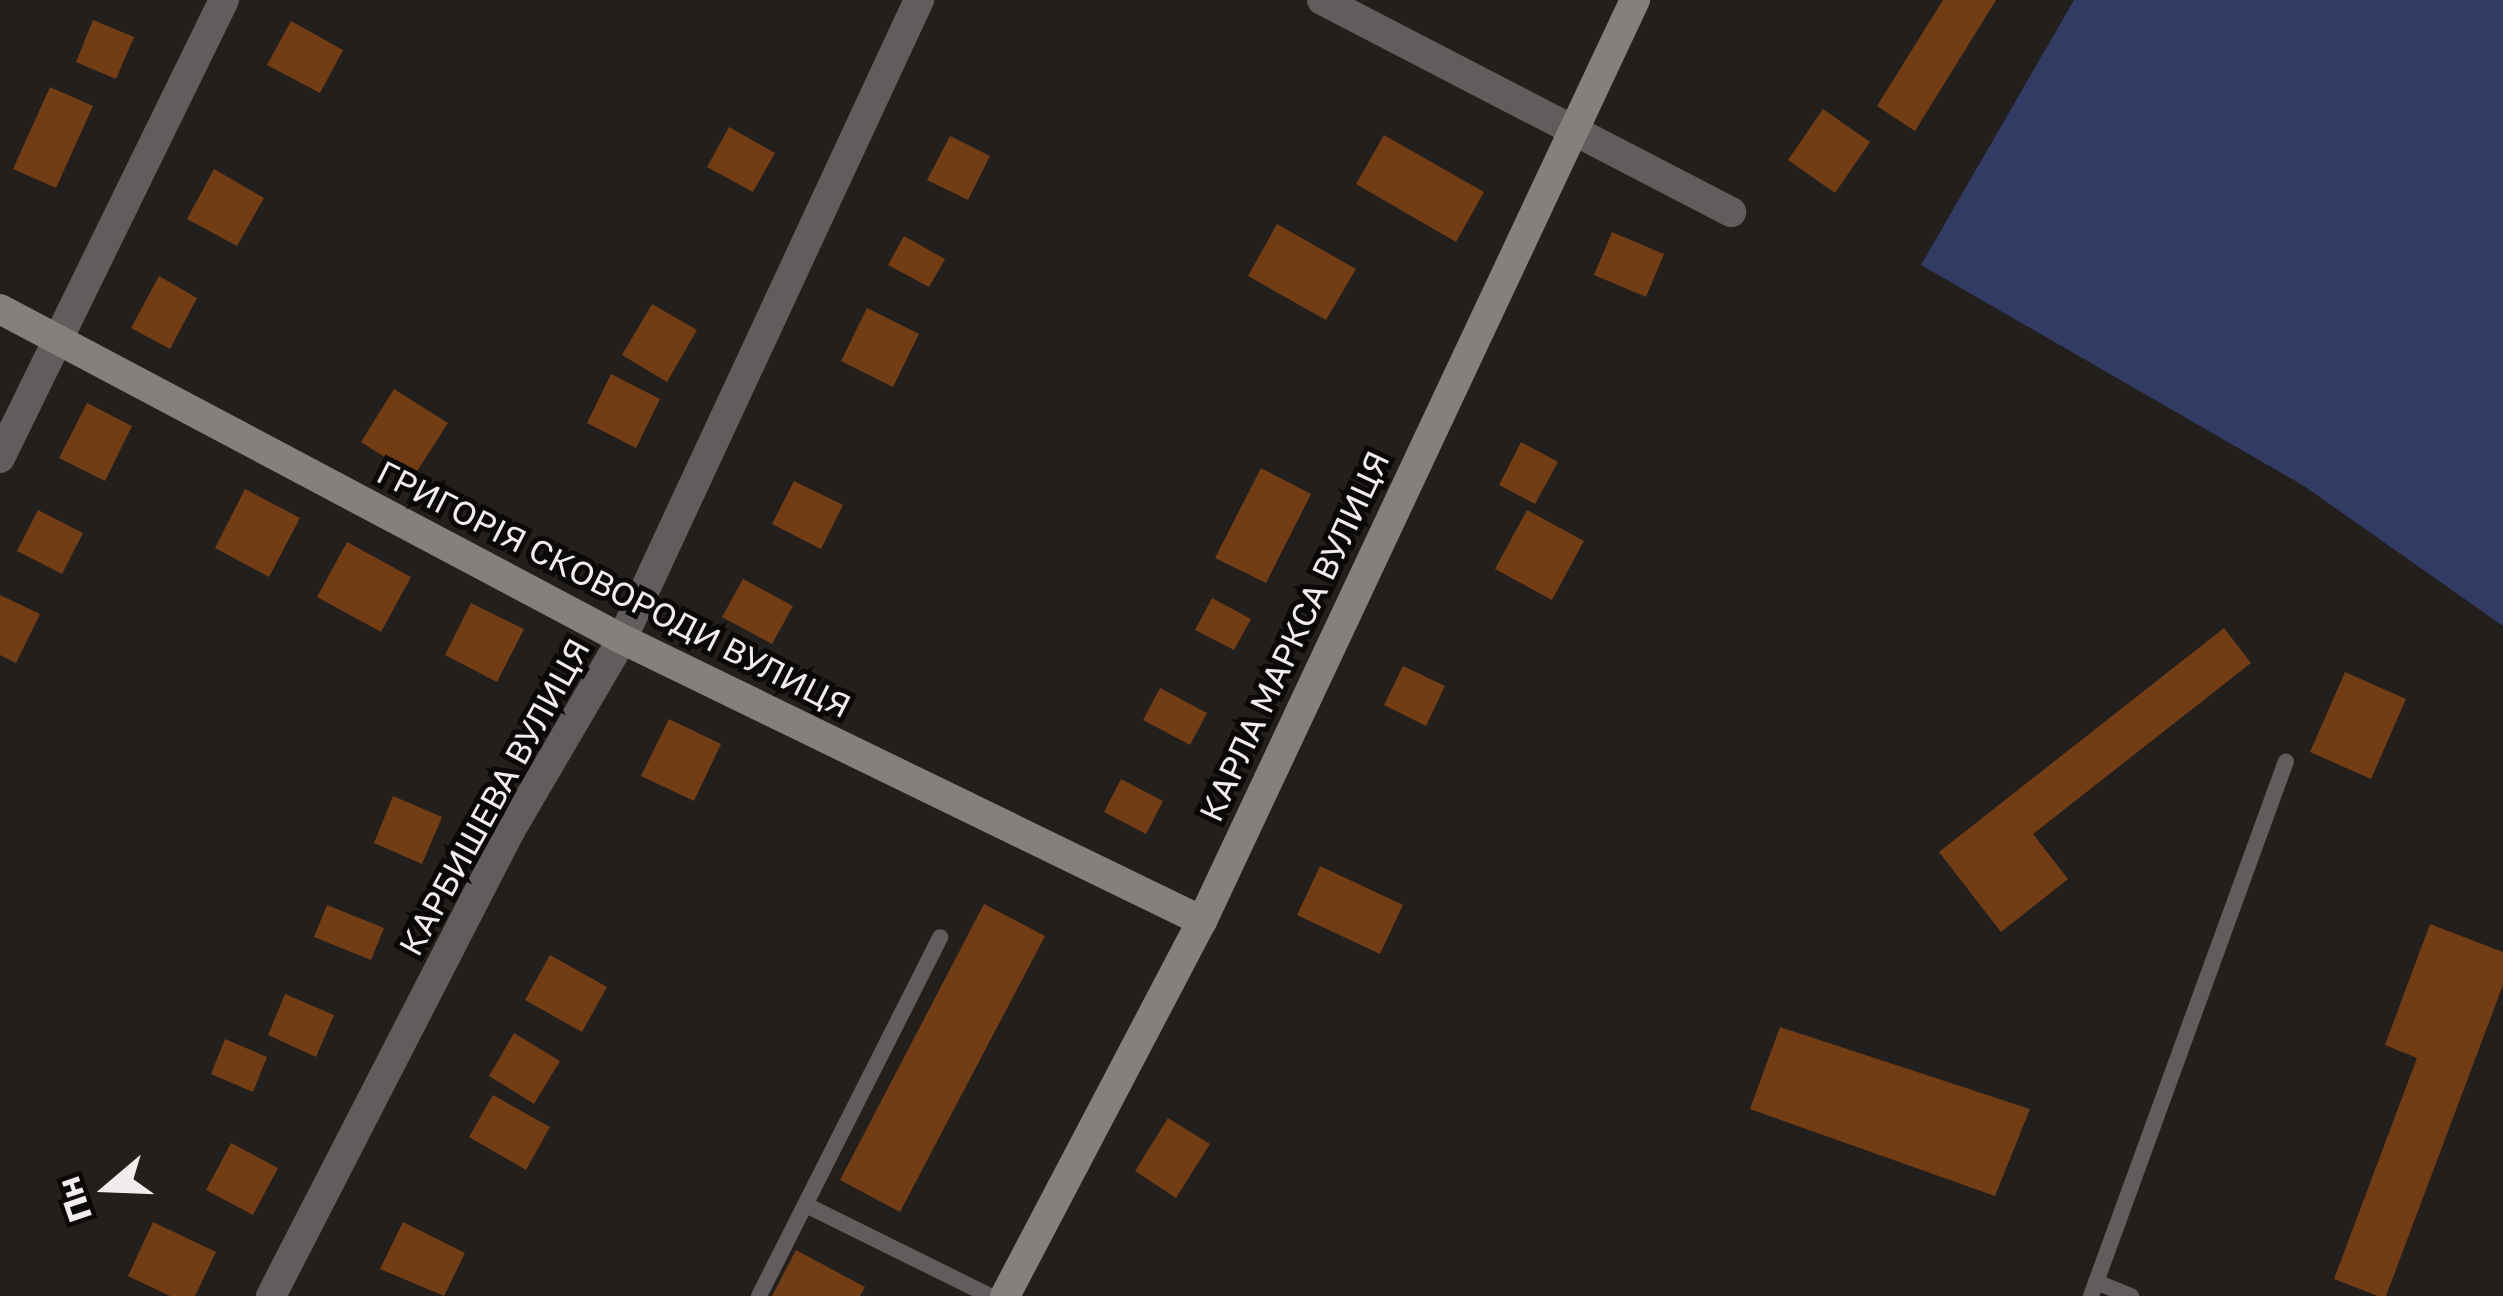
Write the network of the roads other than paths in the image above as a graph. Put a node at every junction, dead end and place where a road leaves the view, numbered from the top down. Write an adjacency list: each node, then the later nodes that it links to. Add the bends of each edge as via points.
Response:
1 (224, 0): 8 (street)
2 (919, 0): 10 (street, КАРБИШЕВА ВУЛИЦЯ)
3 (1322, 0): 5 (street)
4 (1635, 0): 5 (street, КАРЛА МАРКСА ВУЛИЦЯ)
5 (1570, 126): 6 (street); 12 (street, КАРЛА МАРКСА ВУЛИЦЯ)
6 (1731, 212)
7 (0, 309): 8 (street, ГРИГОРІЯ СКОВОРОДИ ВУЛИЦЯ)
8 (58, 339): 9 (street); 10 (street, ГРИГОРІЯ СКОВОРОДИ ВУЛИЦЯ)
9 (0, 458)
10 (622, 638): 12 (street, ГРИГОРІЯ СКОВОРОДИ ВУЛИЦЯ); 16 (street, КАРБИШЕВА ВУЛИЦЯ, via 510,831)
11 (2285, 761): 15 (lane)
12 (1202, 921): 19 (street, КАРЛА МАРКСА ВУЛИЦЯ)
13 (940, 937): 14 (lane)
14 (806, 1205): 17 (lane); 18 (lane)
15 (2094, 1289): 20 (lane)
16 (271, 1296)
17 (759, 1296)
18 (990, 1296)
19 (1006, 1296)
20 (2132, 1296)

